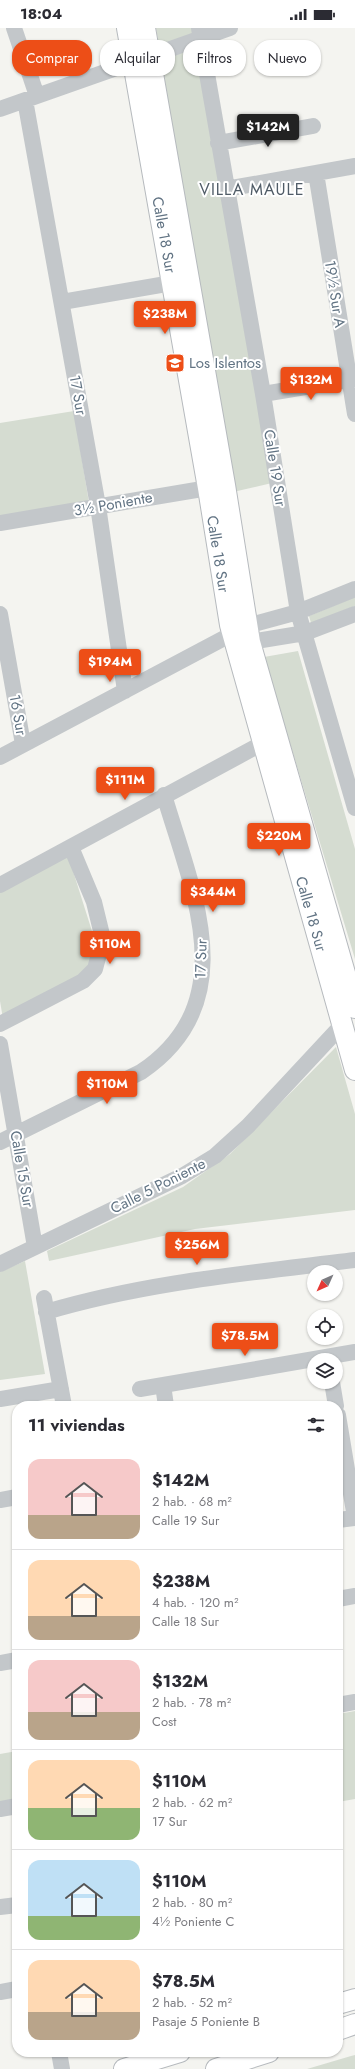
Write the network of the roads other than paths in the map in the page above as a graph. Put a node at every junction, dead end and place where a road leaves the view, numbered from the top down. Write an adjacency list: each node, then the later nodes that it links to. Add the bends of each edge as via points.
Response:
1 (14, 28): 12 (street, 17 Sur)
2 (127, 28): 6 (main road, Calle 18 Sur)
3 (145, 28): 7 (main road, Calle 18 Sur)
4 (230, 28): 5 (street)
5 (199, 33): 8 (street); 15 (street, Calle 19 Sur)
6 (133, 40)
7 (144, 40)
8 (175, 44)
9 (100, 74): 12 (street)
10 (144, 76): 19 (main road, Calle 18 Sur)
11 (145, 76): 24 (main road, Calle 18 Sur)
12 (31, 98): 13 (street); 20 (street, 17 Sur)
13 (0, 109)
14 (313, 126): 15 (street)
15 (218, 143): 18 (street, Calle 19 Sur)
16 (355, 166): 17 (street)
17 (316, 173): 18 (street); 21 (street, 19½ Sur A)
18 (226, 189): 22 (street, Calle 19 Sur)
19 (172, 283): 20 (street); 24 (main road, Calle 18 Sur)
20 (62, 302): 25 (street, 17 Sur)
21 (352, 380): 22 (street); 23 (street, 19½ Sur A)
22 (263, 394): 28 (street, Calle 19 Sur)
23 (355, 414)
24 (217, 486): 25 (street, 3½ Poniente); 32 (main road, Calle 18 Sur)
25 (98, 506): 26 (street, 3½ Poniente); 34 (street, 17 Sur)
26 (0, 523)
27 (355, 589): 28 (street)
28 (298, 612): 32 (street); 33 (street, Calle 19 Sur)
29 (0, 614): 31 (street, 16 Sur)
30 (355, 614): 33 (street)
31 (1, 632): 36 (street, 16 Sur)
32 (243, 634): 33 (street); 34 (street); 35 (main road, Calle 18 Sur); 42 (main road, Calle 18 Sur)
33 (305, 634): 39 (street, Calle 19 Sur)
34 (125, 691): 36 (street)
35 (263, 742): 38 (street); 44 (main road, Calle 18 Sur)
36 (23, 744): 37 (street)
37 (0, 757)
38 (164, 795): 40 (street); 47 (street, 17 Sur, via 198,912 203,943 203,971 194,1006 183,1029 161,1056 141,1072)
39 (355, 808)
40 (71, 847): 41 (street); 43 (street, via 94,902 103,939 95,969 83,981)
41 (0, 885)
42 (355, 1008)
43 (0, 1024)
44 (342, 1025): 46 (main road, Calle 18 Sur); 49 (street, Calle 5 Poniente, via 248,1126 215,1156 182,1176)
45 (0, 1044): 47 (street, Calle 15 Sur)
46 (355, 1070)
47 (15, 1135): 48 (street, 17 Sur); 49 (street, Calle 15 Sur)
48 (0, 1142)
49 (35, 1247): 51 (street, Calle 5 Poniente)
50 (355, 1260): 56 (street, via 154,1286 45,1305)
51 (0, 1264)
52 (355, 1352): 53 (street)
53 (343, 1355)
54 (307, 1362): 55 (street)
55 (163, 1385): 57 (street); 61 (street)
56 (61, 1389): 59 (street); 60 (street)
57 (140, 1389)
58 (333, 1389): 62 (street)
59 (0, 1399)
60 (63, 1401)
61 (165, 1401)
62 (335, 1401)
63 (345, 1439): 66 (street)
64 (12, 1498): 65 (street)
65 (0, 1500)
66 (355, 1518): 67 (street)
67 (343, 1519)
68 (355, 1596): 69 (street)
69 (343, 1598)
70 (12, 1661): 71 (street)
71 (0, 1663)
72 (355, 1702): 73 (street)
73 (343, 1703)
74 (12, 1807): 75 (street)
75 (0, 1809)
76 (12, 1906): 77 (street)
77 (0, 1907)
78 (12, 1990): 79 (street)
79 (0, 1992)
80 (355, 1999): 81 (main road)
81 (343, 2003)
82 (60, 2057): 85 (street)
83 (161, 2057): 86 (main road)
84 (253, 2057): 87 (main road)
85 (62, 2069)
86 (124, 2069)
87 (216, 2069)

